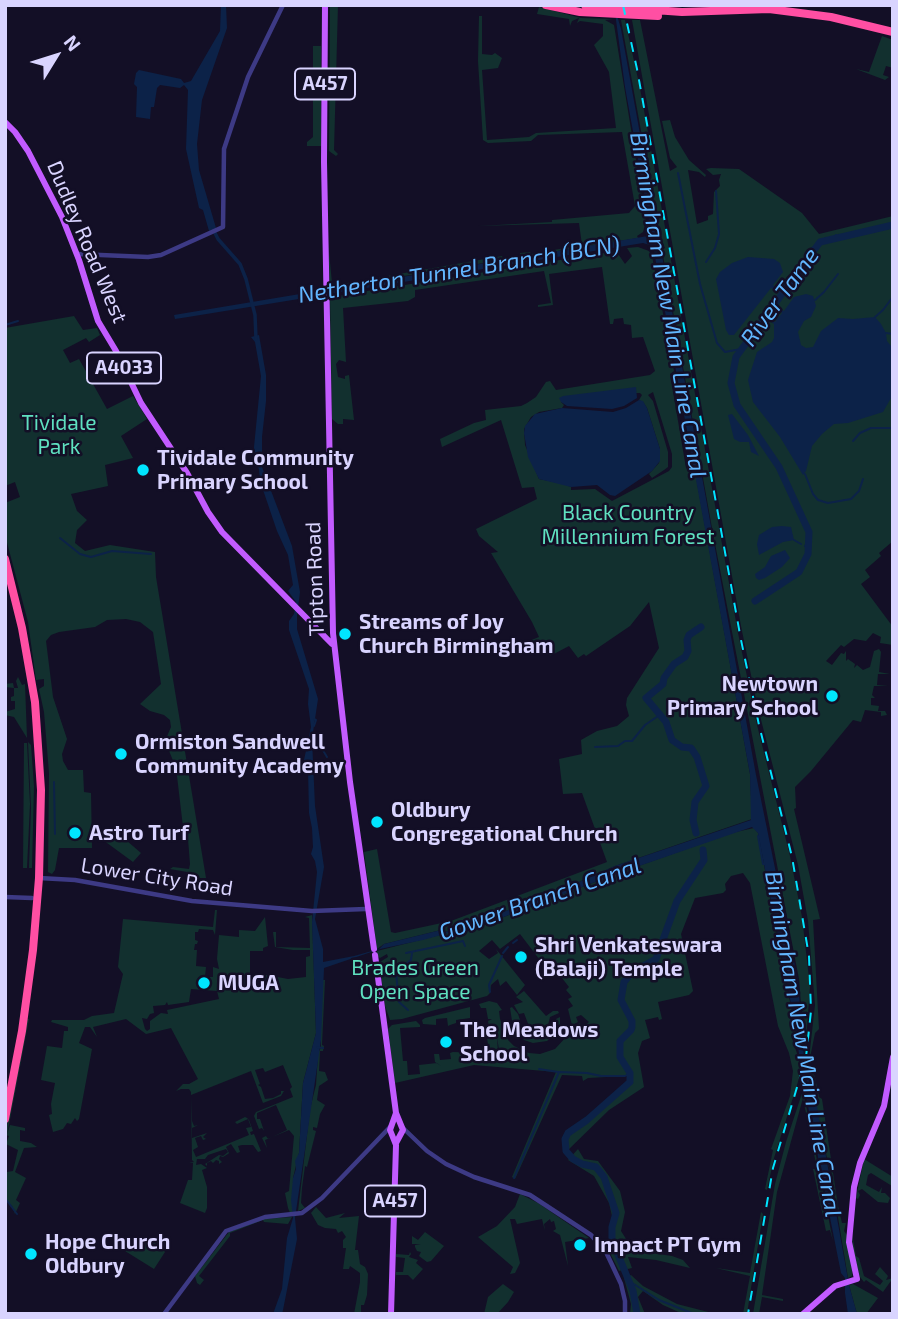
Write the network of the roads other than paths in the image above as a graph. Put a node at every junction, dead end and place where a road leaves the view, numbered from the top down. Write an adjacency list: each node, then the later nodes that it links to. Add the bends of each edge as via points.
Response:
1 (283, 5): 10 (street, via 247,77 224,149 224,223 219,230 154,257)
2 (325, 5): 15 (main road, Tipton Road / A457)
3 (546, 5): 6 (highway, via 620,15 682,16)
4 (585, 5): 6 (highway)
5 (759, 7): 6 (highway); 7 (highway)
6 (721, 10): 7 (highway)
7 (773, 11): 8 (highway)
8 (893, 34)
9 (5, 122): 10 (main road, Dudley Road West / A4033, via 39,170)
10 (78, 257): 14 (main road, Dudley Road West / A4033, via 98,321 150,418 213,520)
11 (5, 559): 13 (highway)
12 (5, 575): 13 (highway)
13 (12, 592): 18 (highway, via 31,703)
14 (316, 625): 15 (main road, A4033); 16 (main road, A4033)
15 (330, 635): 16 (main road, Tipton Road / A457)
16 (336, 663): 17 (main road, A457)
17 (359, 848): 21 (main road); 21 (main road, A457)
18 (36, 878): 20 (highway); 21 (street, Lower City Road, via 94,883 175,900 314,911)
19 (5, 897): 20 (street)
20 (35, 899): 22 (highway)
21 (368, 910): 25 (main road)
22 (20, 1030): 24 (highway); 26 (highway)
23 (893, 1057): 35 (main road, via 884,1106 854,1187 849,1242 855,1280 842,1283)
24 (5, 1097)
25 (396, 1114): 27 (main road); 28 (main road)
26 (5, 1119)
27 (392, 1125): 28 (main road); 29 (main road); 30 (street)
28 (402, 1126): 29 (main road); 31 (street)
29 (396, 1135): 30 (street); 31 (street); 33 (main road, A457)
30 (380, 1136): 32 (street, via 322,1198 295,1215 265,1217 226,1231)
31 (411, 1136): 34 (street, via 446,1164 530,1195 591,1236 604,1249 621,1284)
32 (164, 1314)
33 (391, 1314)
34 (625, 1314)
35 (803, 1314)

